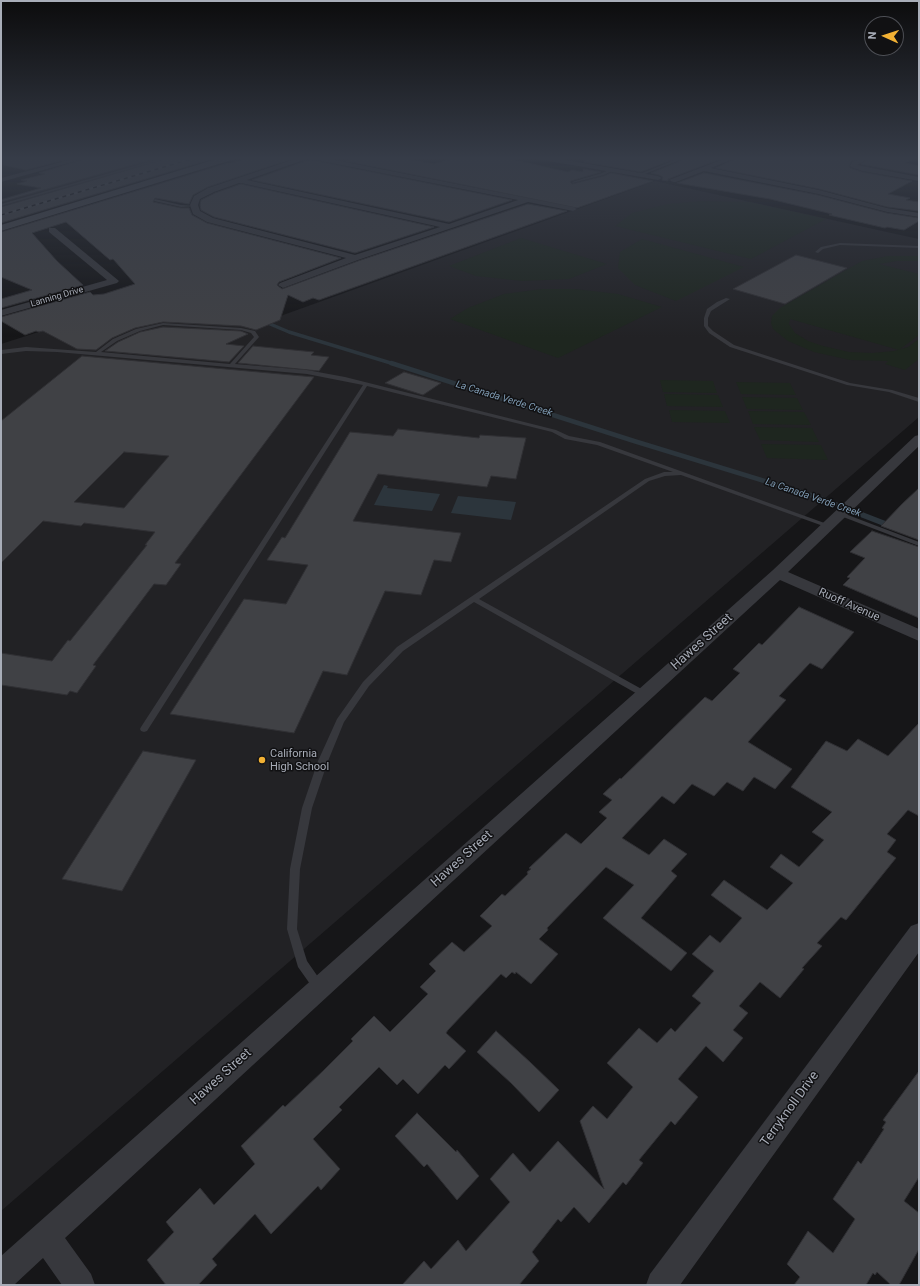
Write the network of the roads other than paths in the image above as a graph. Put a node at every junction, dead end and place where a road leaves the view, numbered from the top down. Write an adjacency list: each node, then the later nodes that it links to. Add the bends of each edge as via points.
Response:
1 (37, 217): 6 (main road)
2 (205, 217): 10 (street)
3 (407, 217): 5 (street)
4 (477, 217): 5 (street)
5 (449, 226): 10 (street)
6 (1, 228)
7 (52, 230): 13 (street, Lanning Drive, via 114,281)
8 (919, 247): 9 (lane, via 840,244 822,248)
9 (817, 252)
10 (355, 258): 11 (street)
11 (283, 284)
12 (728, 299): 18 (lane, via 709,310 706,326 732,346 849,384 890,391)
13 (1, 313)
14 (1, 352): 15 (lane, via 41,349)
15 (96, 354): 16 (lane); 16 (lane, via 115,340 138,330 163,324 253,332 256,337)
16 (231, 366): 17 (lane, via 307,372)
17 (366, 384): 20 (lane, via 554,431 567,438 598,443); 27 (lane)
18 (919, 400)
19 (919, 439): 21 (street, Hawes Street)
20 (687, 474): 21 (lane); 24 (lane, via 664,474 647,480)
21 (840, 514): 22 (lane); 23 (street, Hawes Street)
22 (919, 544)
23 (778, 573): 25 (street, Ruoff Avenue); 26 (street, Hawes Street)
24 (474, 599): 26 (lane); 29 (lane, via 400,650 366,684 340,722 323,761 307,808 295,870 292,929 302,963)
25 (919, 636)
26 (644, 694): 29 (street, Hawes Street)
27 (144, 729)
28 (919, 933): 33 (street, Terryknoll Drive)
29 (320, 988): 30 (street, Hawes Street)
30 (45, 1236): 31 (street, Hawes Street); 32 (street)
31 (1, 1276)
32 (80, 1285)
33 (661, 1285)

